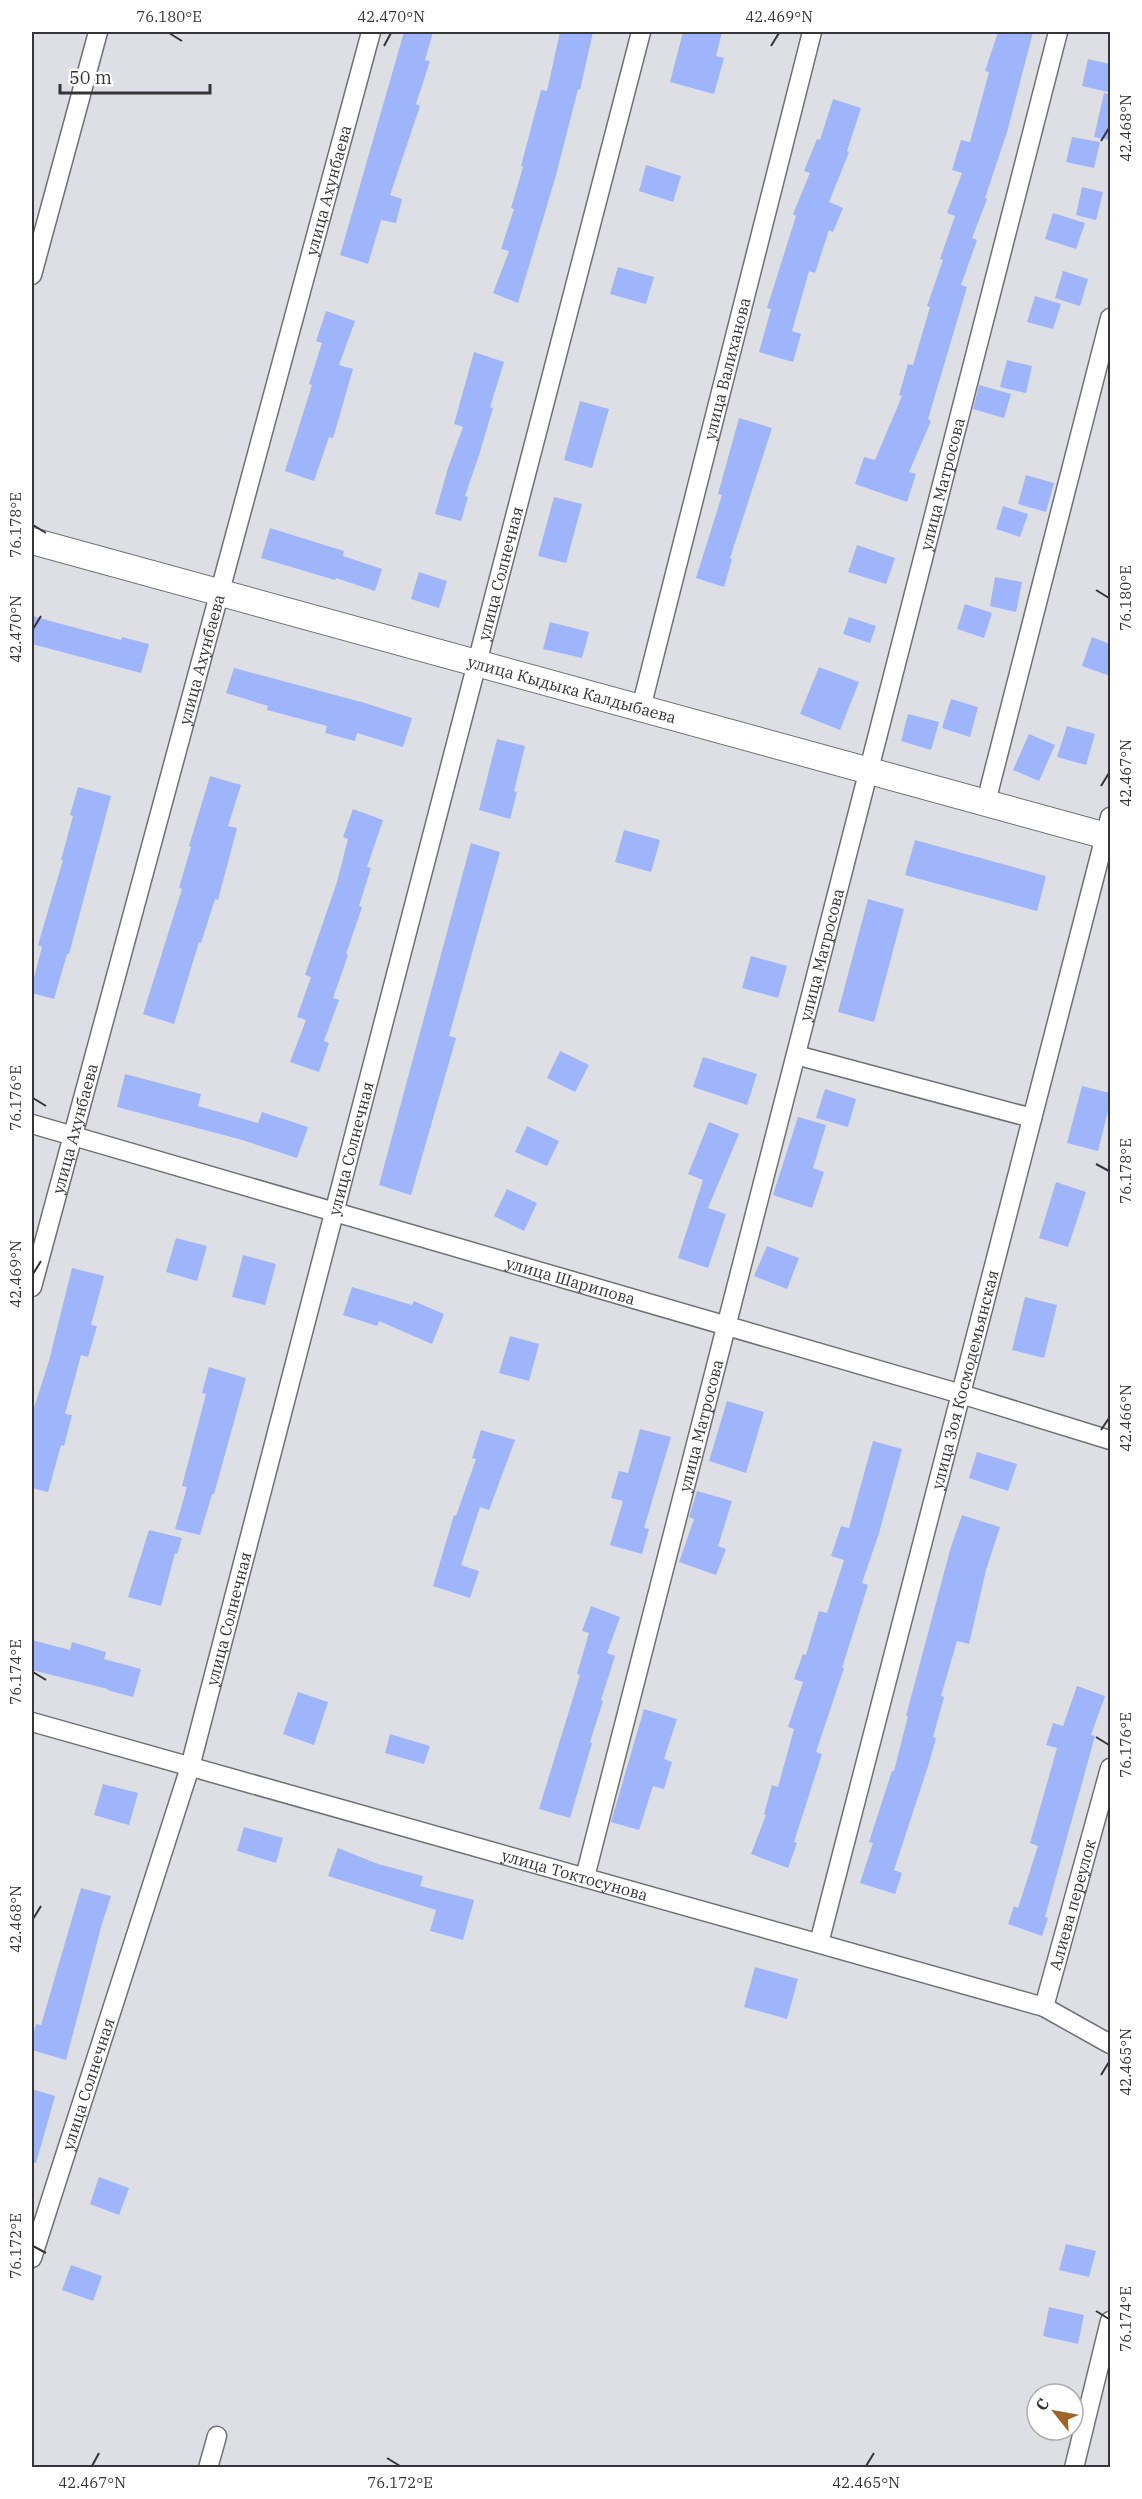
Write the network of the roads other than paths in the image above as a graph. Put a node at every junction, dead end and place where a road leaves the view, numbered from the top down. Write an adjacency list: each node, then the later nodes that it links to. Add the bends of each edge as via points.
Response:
1 (98, 32): 6 (street)
2 (371, 32): 9 (street, улица Ахунбаева)
3 (641, 32): 10 (street, улица Солнечная)
4 (812, 32): 11 (street, улица Валиханова)
5 (1058, 32): 12 (street, улица Матросова)
6 (32, 275)
7 (1110, 318): 13 (street)
8 (32, 541): 9 (street, улица Кыдыка Калдыбаева)
9 (219, 593): 10 (street, улица Кыдыка Калдыбаева); 18 (street, улица Ахунбаева)
10 (476, 663): 11 (street, улица Кыдыка Калдыбаева); 19 (street, улица Солнечная)
11 (641, 708): 12 (street, улица Кыдыка Калдыбаева)
12 (868, 770): 13 (street, улица Кыдыка Калдыбаева); 15 (street, улица Матросова)
13 (986, 802): 14 (street, улица Кыдыка Калдыбаева)
14 (1109, 830): 16 (street, улица Зоя Космодемьянская)
15 (796, 1055): 16 (street); 21 (street, улица Матросова)
16 (1032, 1118): 22 (street, улица Зоя Космодемьянская)
17 (32, 1124): 18 (street, улица Шарипова)
18 (72, 1135): 19 (street, улица Шарипова); 20 (street, улица Ахунбаева)
19 (334, 1212): 21 (street, улица Шарипова); 25 (street, улица Солнечная)
20 (32, 1287)
21 (726, 1326): 22 (street, улица Шарипова); 27 (street, улица Матросова)
22 (961, 1394): 23 (street, улица Шарипова); 28 (street, улица Зоя Космодемьянская)
23 (1110, 1440)
24 (32, 1722): 25 (street, улица Токтосунова)
25 (190, 1767): 27 (street, улица Токтосунова); 31 (street, улица Солнечная)
26 (1110, 1768): 29 (street, Алиева переулок)
27 (585, 1877): 28 (street, улица Токтосунова)
28 (819, 1943): 29 (street, улица Токтосунова)
29 (1044, 2007): 30 (street, улица Токтосунова)
30 (1110, 2044)
31 (32, 2258)
32 (1110, 2321): 35 (street)
33 (217, 2436): 34 (street)
34 (208, 2468)
35 (1074, 2468)

